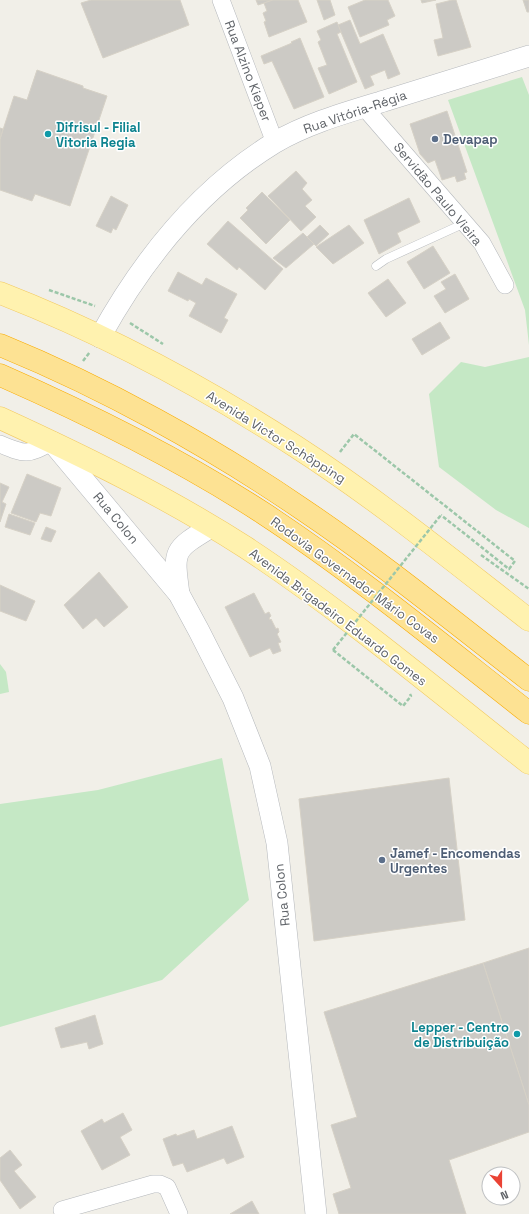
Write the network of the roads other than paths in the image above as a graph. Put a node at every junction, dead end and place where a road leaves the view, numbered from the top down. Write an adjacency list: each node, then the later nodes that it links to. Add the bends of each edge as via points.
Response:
1 (221, 0): 4 (street, Rua Alzino Kieper)
2 (529, 56): 3 (street, Rua Vitória-Régia)
3 (364, 107): 4 (street, Rua Vitória-Régia, via 324,120); 5 (street, Servidão Paulo Vieira)
4 (275, 143): 9 (street, Rua Vitória-Régia, via 227,178 193,209 164,241 138,275)
5 (465, 223): 6 (lane); 7 (street, Servidão Paulo Vieira, via 482,243)
6 (376, 266)
7 (505, 285)
8 (0, 293): 9 (main road, Avenida Victor Schöpping)
9 (100, 337): 17 (main road, Avenida Victor Schöpping, via 229,405 295,446 411,528)
10 (0, 345): 18 (highway, Rodovia Governador Mário Covas, via 139,411 302,508 364,552)
11 (0, 375): 19 (highway, Rodovia Governador Mário Covas, via 134,438 262,513 348,572)
12 (0, 418): 13 (main road, Avenida Brigadeiro Eduardo Gomes)
13 (52, 442): 14 (street, via 31,453 19,452); 15 (main road, Avenida Brigadeiro Eduardo Gomes); 16 (street, Rua Colon)
14 (0, 444)
15 (211, 527): 16 (street, Rua Colon, via 188,541 177,554 175,563); 20 (main road, Avenida Brigadeiro Eduardo Gomes, via 244,546 315,596)
16 (179, 594): 23 (street, Rua Colon, via 233,698 260,766 270,807 277,843)
17 (529, 620)
18 (529, 680)
19 (529, 713)
20 (529, 763)
21 (62, 1210): 22 (street, via 160,1184 167,1187)
22 (179, 1214)
23 (316, 1214)

